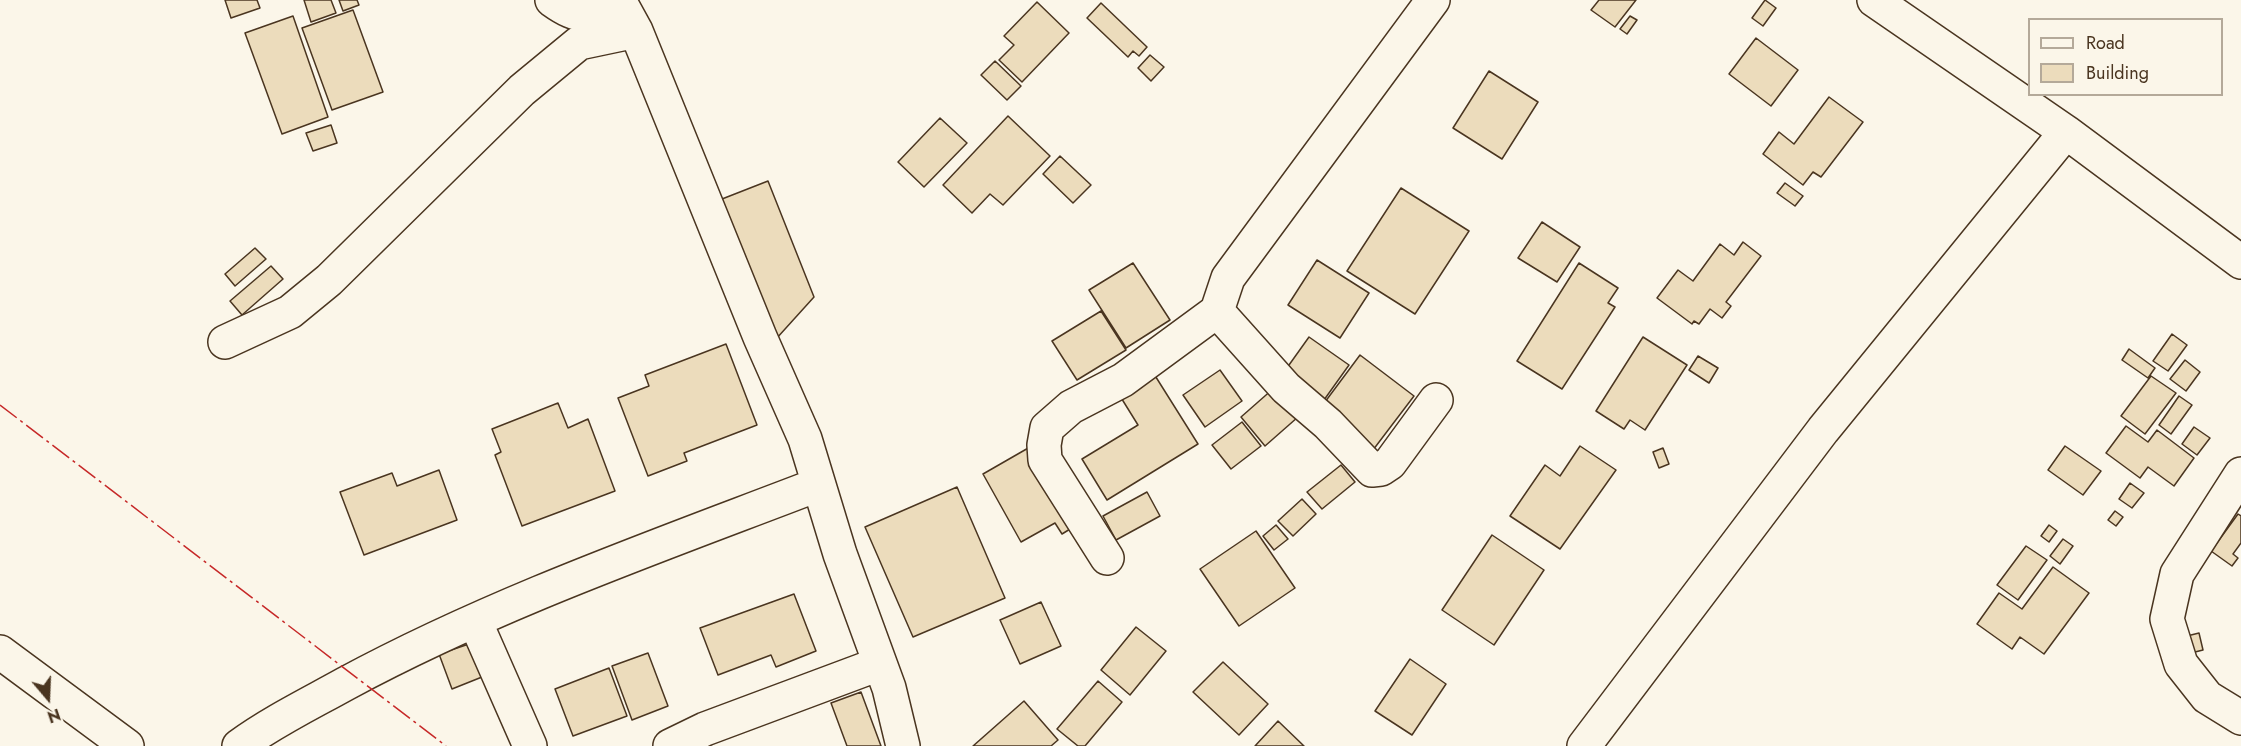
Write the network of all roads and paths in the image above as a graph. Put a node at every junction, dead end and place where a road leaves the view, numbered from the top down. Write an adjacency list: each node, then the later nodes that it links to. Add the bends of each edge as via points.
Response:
1 (552, 0): 2 (street, via 571,13 596,14)
2 (619, 0): 5 (street)
3 (1433, 0): 8 (street, via 1228,278)
4 (1874, 0): 6 (street)
5 (636, 31): 9 (street, via 579,43 522,90 329,280 290,312); 12 (street, via 805,440)
6 (2066, 132): 7 (street); 23 (street, via 1823,430)
7 (2241, 262)
8 (1217, 311): 10 (street, via 1286,388 1372,470 1390,463); 13 (street, via 1123,380 1071,407 1047,428 1045,460)
9 (225, 342)
10 (1436, 400)
11 (2241, 474): 17 (street, via 2177,574 2168,620 2181,664 2207,697)
12 (817, 485): 14 (street, via 557,585); 16 (street)
13 (1107, 558)
14 (475, 621): 19 (street, via 400,655); 20 (street)
15 (0, 652): 18 (street)
16 (879, 663): 21 (street); 22 (street)
17 (2241, 718)
18 (127, 746)
19 (239, 746)
20 (530, 746)
21 (670, 746)
22 (903, 746)
23 (1584, 746)

